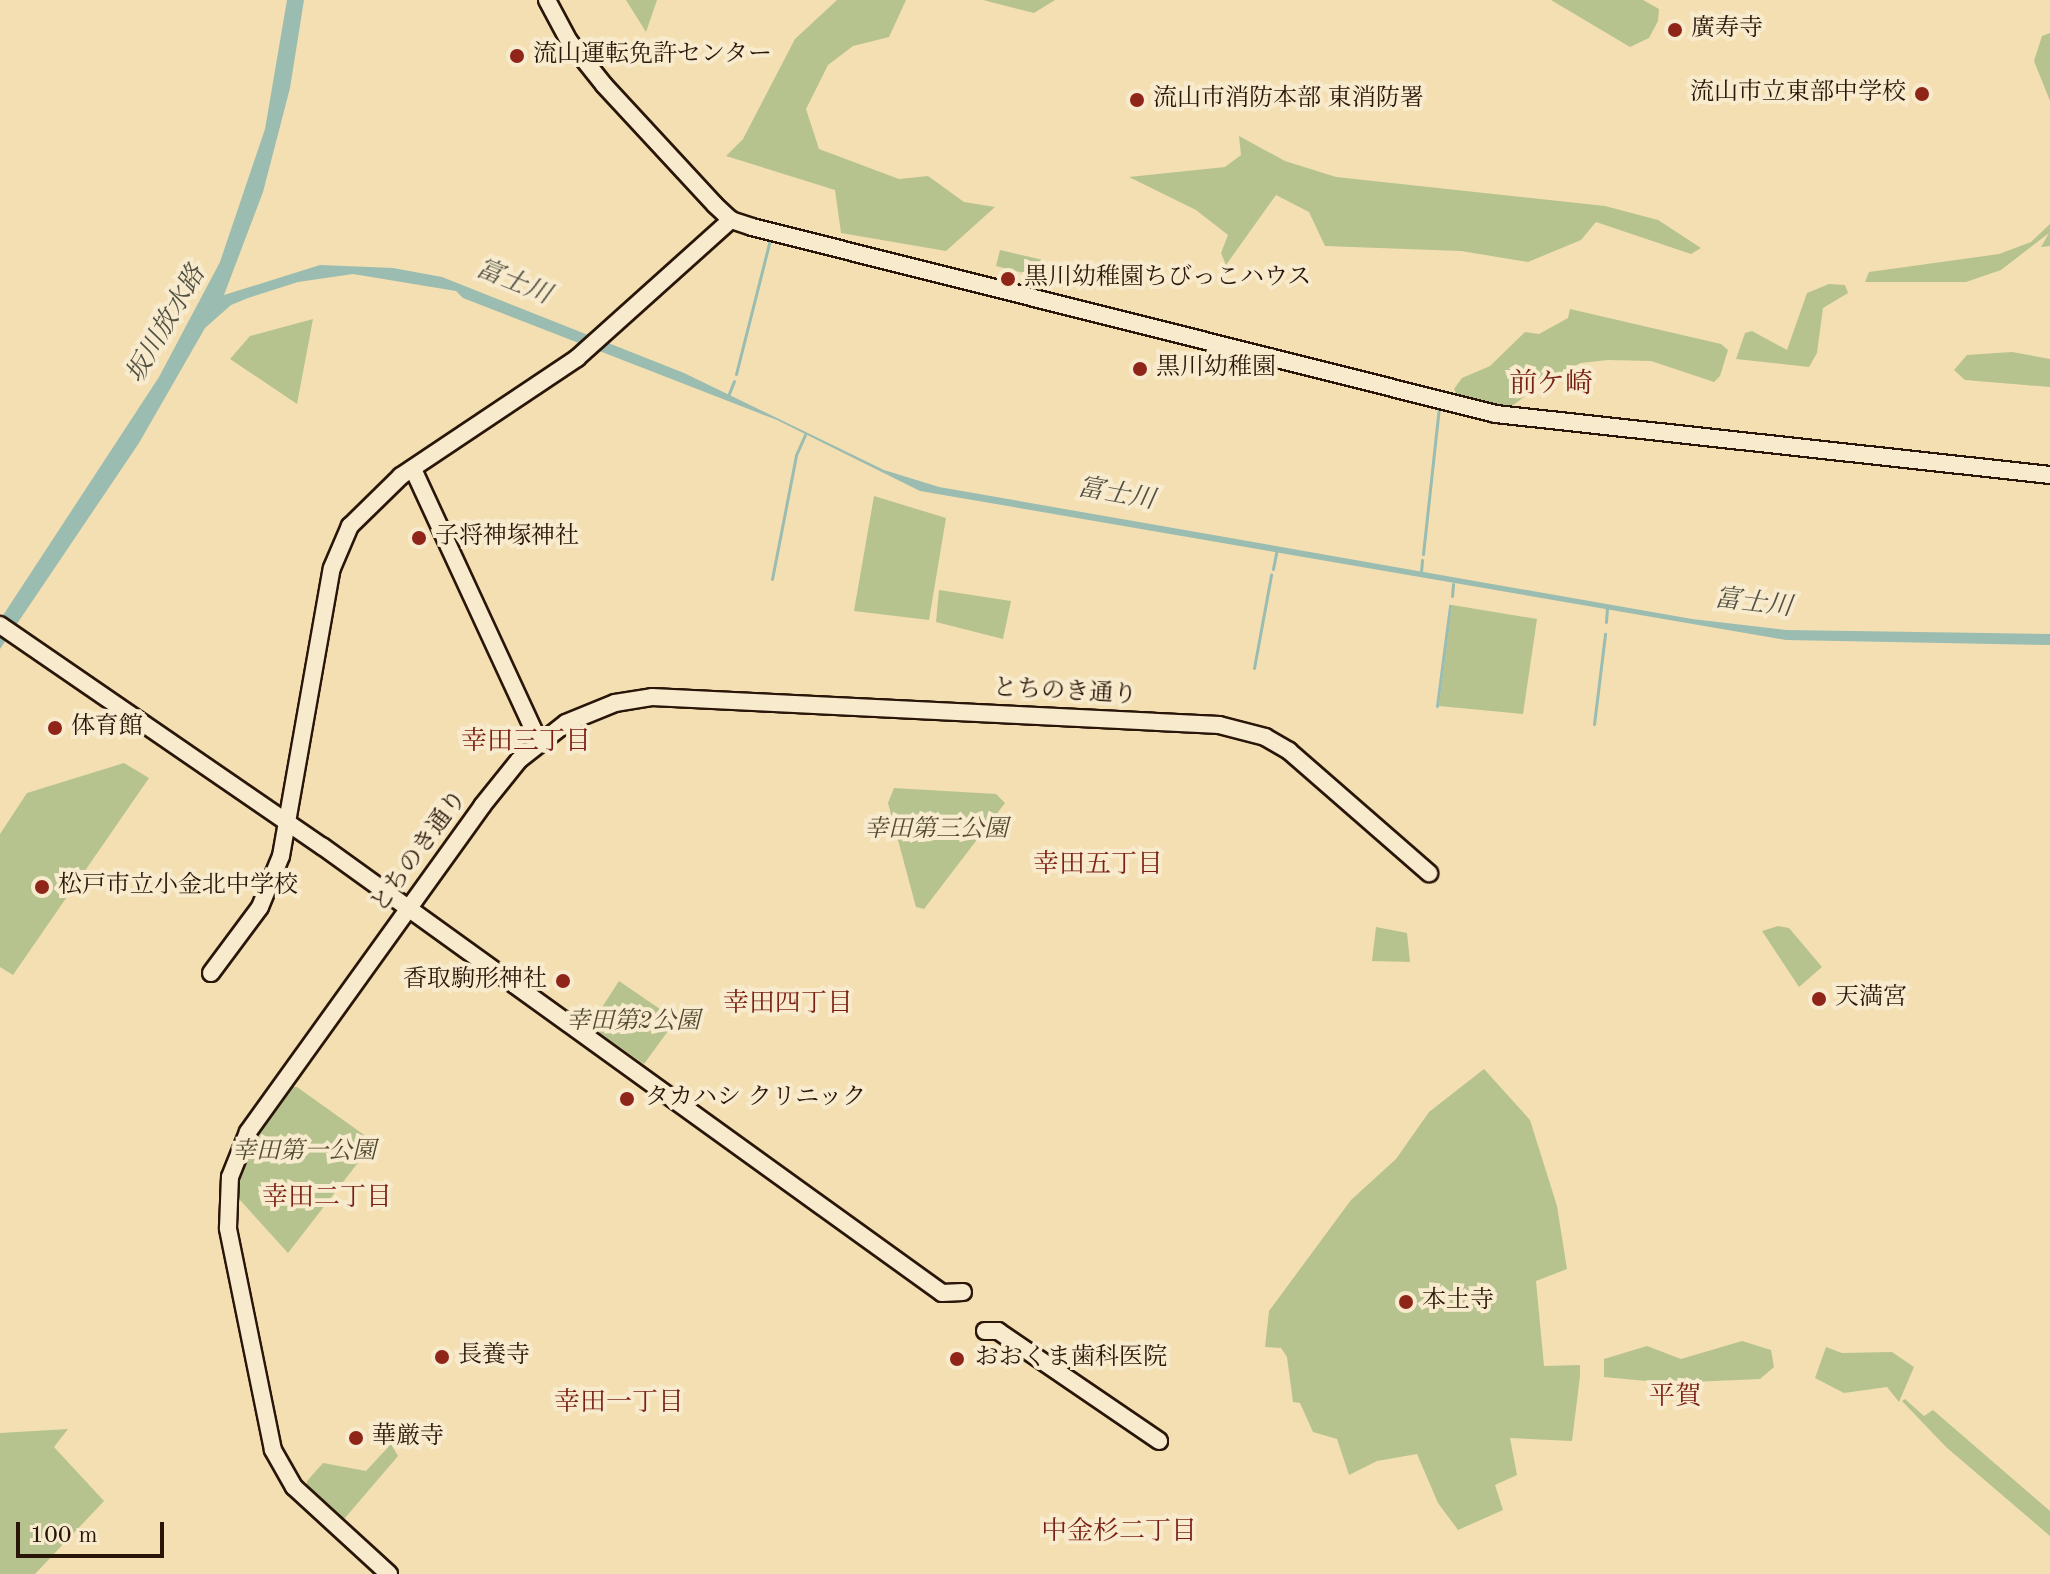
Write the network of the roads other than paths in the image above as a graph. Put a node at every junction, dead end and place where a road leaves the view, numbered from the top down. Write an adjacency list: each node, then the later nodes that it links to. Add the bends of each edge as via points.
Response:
1 (547, 0): 2 (street, via 588,66)
2 (731, 220): 3 (street, via 577,358); 4 (street, via 1496,414)
3 (413, 469): 6 (street); 7 (street, via 359,512 332,568)
4 (2050, 475)
5 (0, 625): 7 (street)
6 (539, 742): 8 (street, とちのき通り, via 589,711 652,697 1219,725 1265,737 1289,751); 9 (street, とちのき通り, via 482,806)
7 (289, 823): 9 (street); 10 (street, via 260,907)
8 (1429, 873)
9 (407, 910): 11 (street, via 942,1293); 14 (street, とちのき通り, via 248,1132 237,1154 228,1198 228,1228 273,1450 294,1487)
10 (211, 973)
11 (963, 1292)
12 (985, 1331): 13 (street, via 998,1331)
13 (1159, 1441)
14 (389, 1574)

